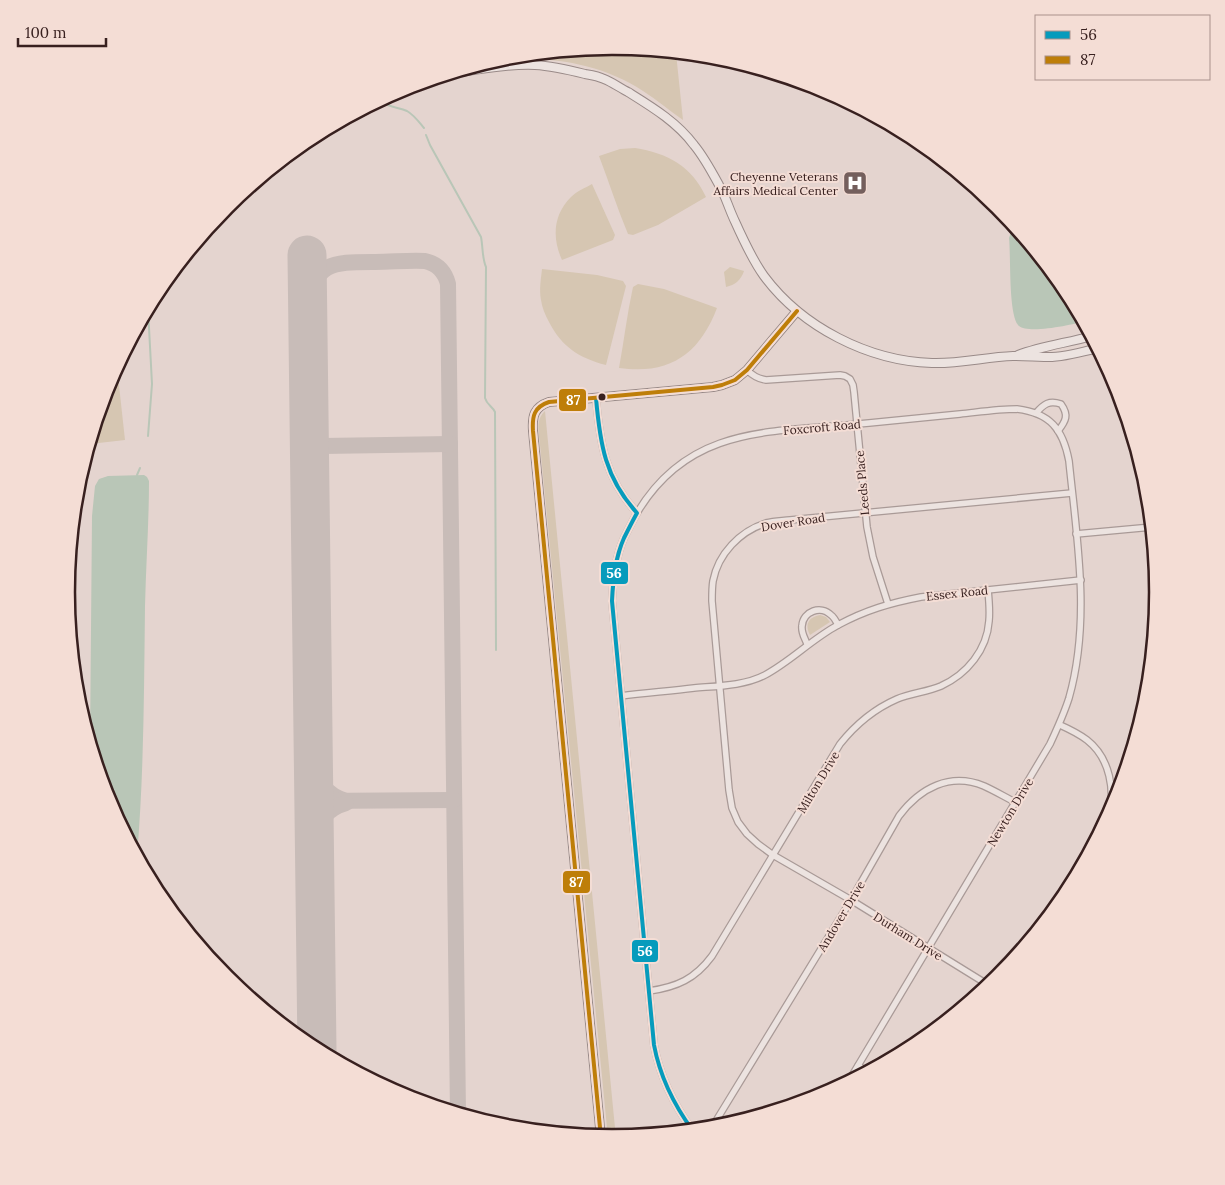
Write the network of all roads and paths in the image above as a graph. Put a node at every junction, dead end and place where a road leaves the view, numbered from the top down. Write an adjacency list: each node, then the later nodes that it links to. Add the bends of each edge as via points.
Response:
1 (505, 66): 2 (street, via 563,68 604,79 666,116 694,145 709,169 725,196 751,256 778,292)
2 (798, 310): 5 (street, via 833,336 885,356 932,363); 6 (street)
3 (1086, 338): 5 (street)
4 (1092, 350): 5 (street, via 1053,357)
5 (1014, 356)
6 (747, 370): 7 (street, via 722,385); 9 (street, Leeds Place, via 766,380 845,376 853,385)
7 (596, 398): 12 (street, via 603,453 624,500); 36 (street, via 549,402 535,412 533,422)
8 (1036, 413): 9 (street, Foxcroft Road, via 1007,409); 10 (street, Foxcroft Road); 10 (street, via 1048,403 1061,404 1066,417)
9 (857, 424): 12 (street, Foxcroft Road, via 730,439 697,453 670,472); 13 (street, Leeds Place)
10 (1058, 431): 11 (street, Foxcroft Road, via 1066,448)
11 (1072, 493): 13 (street, Dover Road); 15 (street, Foxcroft Road)
12 (636, 513): 22 (street, Foxcroft Road, via 623,540 613,581 613,620)
13 (865, 513): 18 (street, Leeds Place, via 873,557); 21 (street, Dover Road, via 768,523 753,528 729,547 714,580 712,601)
14 (1146, 527): 15 (street)
15 (1076, 534): 16 (street, Newton Drive)
16 (1081, 580): 17 (street, Essex Road); 23 (street, Newton Drive, via 1079,646 1069,699)
17 (988, 590): 18 (street, Essex Road); 26 (street, Milton Drive, via 987,634 968,668 940,686 884,705 851,730)
18 (888, 604): 19 (street, Essex Road)
19 (838, 624): 20 (street, Essex Road); 20 (street, via 826,611 809,612 802,624)
20 (807, 644): 21 (street, Essex Road, via 764,676)
21 (720, 686): 22 (street, Essex Road); 26 (street, Dover Road, via 732,808 747,834)
22 (621, 696): 30 (street, Foxcroft Road)
23 (1060, 725): 24 (street, via 1095,748 1106,766); 25 (street, Newton Drive)
24 (1112, 789)
25 (1016, 802): 27 (street, Andover Drive, via 969,782 946,782 924,791 900,816); 28 (street, Newton Drive)
26 (773, 855): 27 (street, Durham Drive); 30 (street, Milton Drive, via 703,968 678,984)
27 (851, 900): 28 (street, Durham Drive); 34 (street, Andover Drive)
28 (928, 948): 29 (street, Durham Drive); 31 (street, Newton Drive)
29 (983, 982)
30 (649, 991): 35 (street, Foxcroft Road, via 657,1060 672,1098)
31 (858, 1066): 32 (street); 33 (street, Newton Drive)
32 (862, 1068)
33 (854, 1073)
34 (716, 1120)
35 (688, 1124)
36 (600, 1130)

